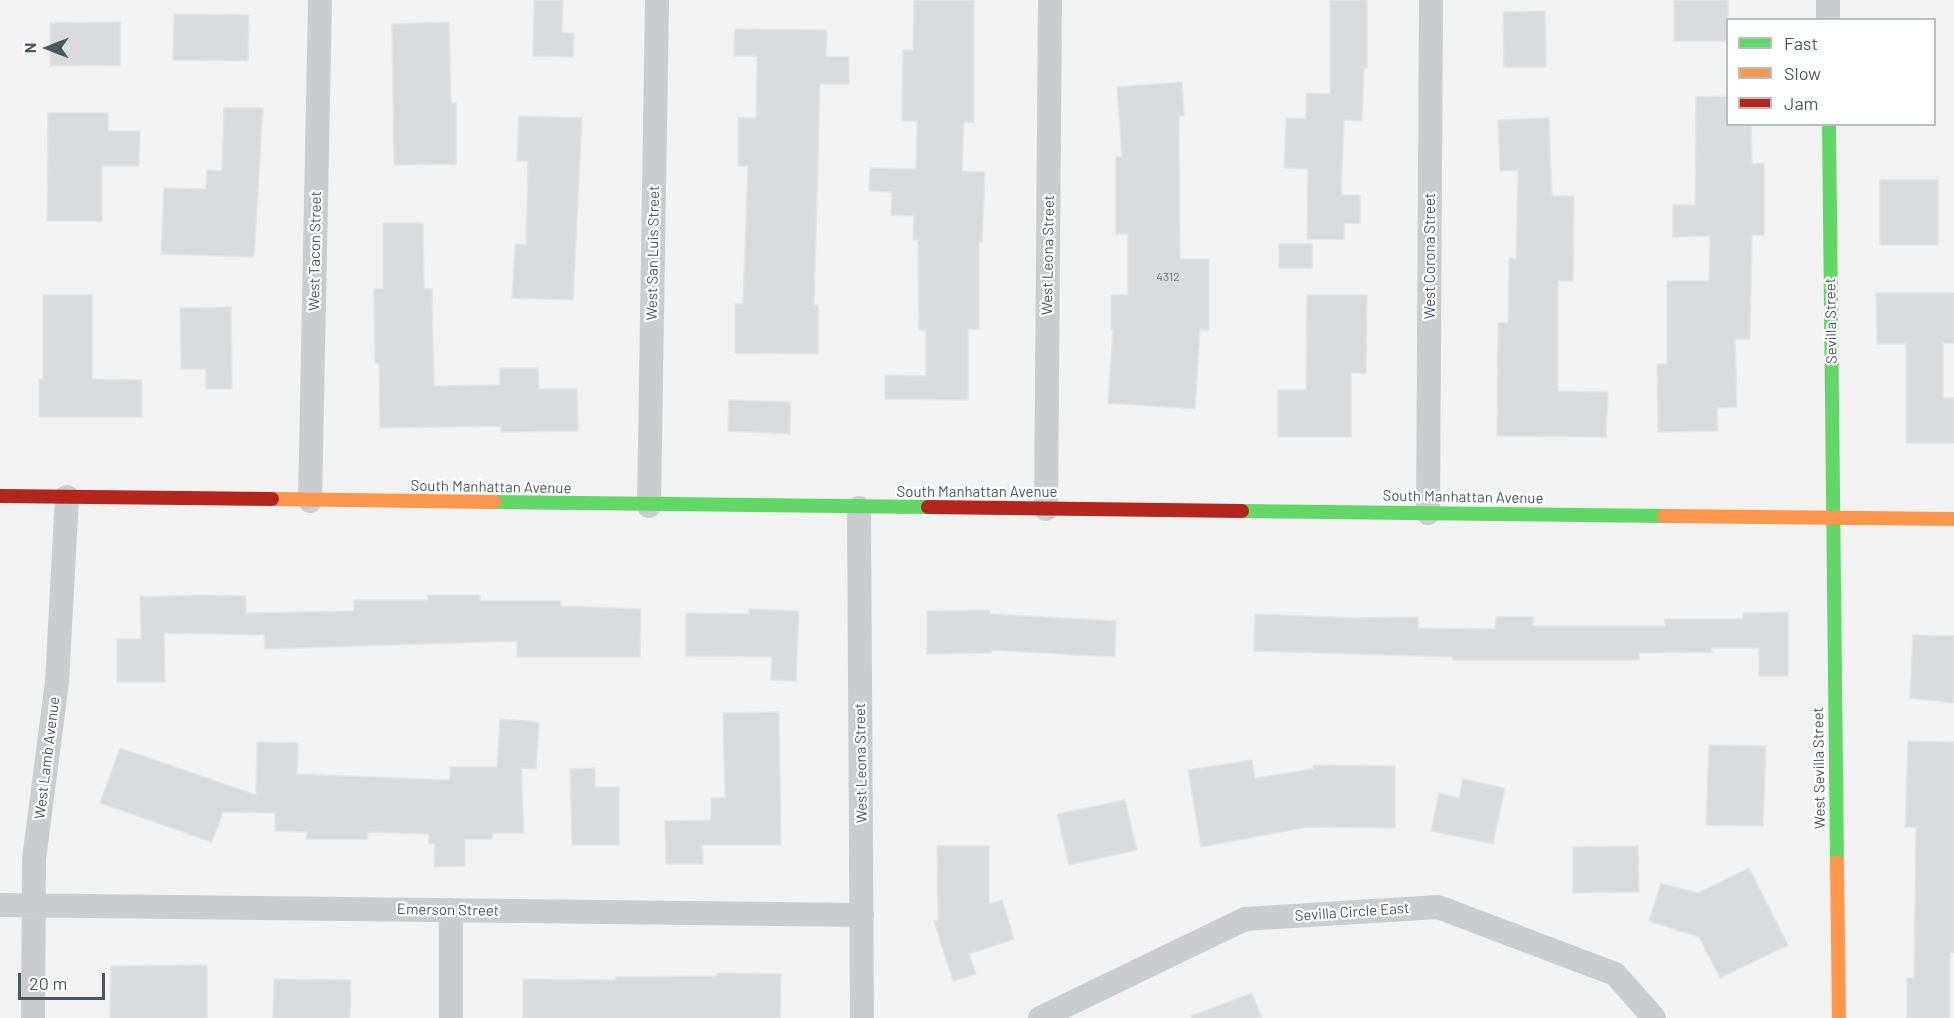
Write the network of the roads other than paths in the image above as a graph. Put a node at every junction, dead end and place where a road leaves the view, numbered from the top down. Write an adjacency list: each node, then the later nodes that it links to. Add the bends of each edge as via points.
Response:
1 (320, 0): 10 (street, West Tacon Street)
2 (657, 0): 11 (street, West San Luis Street)
3 (1050, 0): 13 (street, West Leona Street)
4 (1431, 0): 14 (street, West Corona Street)
5 (1828, 0): 6 (street)
6 (1828, 18)
7 (1829, 126): 15 (main road, Sevilla Street)
8 (0, 496): 9 (main road, South Manhattan Avenue)
9 (67, 497): 10 (main road, South Manhattan Avenue); 18 (street, West Lamb Avenue, via 57,682 34,859)
10 (310, 501): 11 (main road, South Manhattan Avenue)
11 (649, 506): 12 (main road, South Manhattan Avenue)
12 (859, 508): 13 (main road, South Manhattan Avenue); 20 (street, West Leona Street)
13 (1046, 509): 14 (main road, South Manhattan Avenue)
14 (1428, 513): 15 (main road, South Manhattan Avenue)
15 (1833, 517): 16 (main road, South Manhattan Avenue); 26 (main road, West Sevilla Street)
16 (1954, 519)
17 (0, 905): 18 (street, Emerson Street)
18 (33, 905): 19 (street, Emerson Street); 21 (street, West Lamb Avenue)
19 (451, 910): 20 (street, Emerson Street); 22 (street)
20 (862, 915): 23 (street, West Leona Street)
21 (33, 1018)
22 (451, 1018)
23 (862, 1018)
24 (1040, 1018): 25 (street, Sevilla Circle East, via 1245,919 1438,907 1615,975)
25 (1654, 1018)
26 (1839, 1018)

